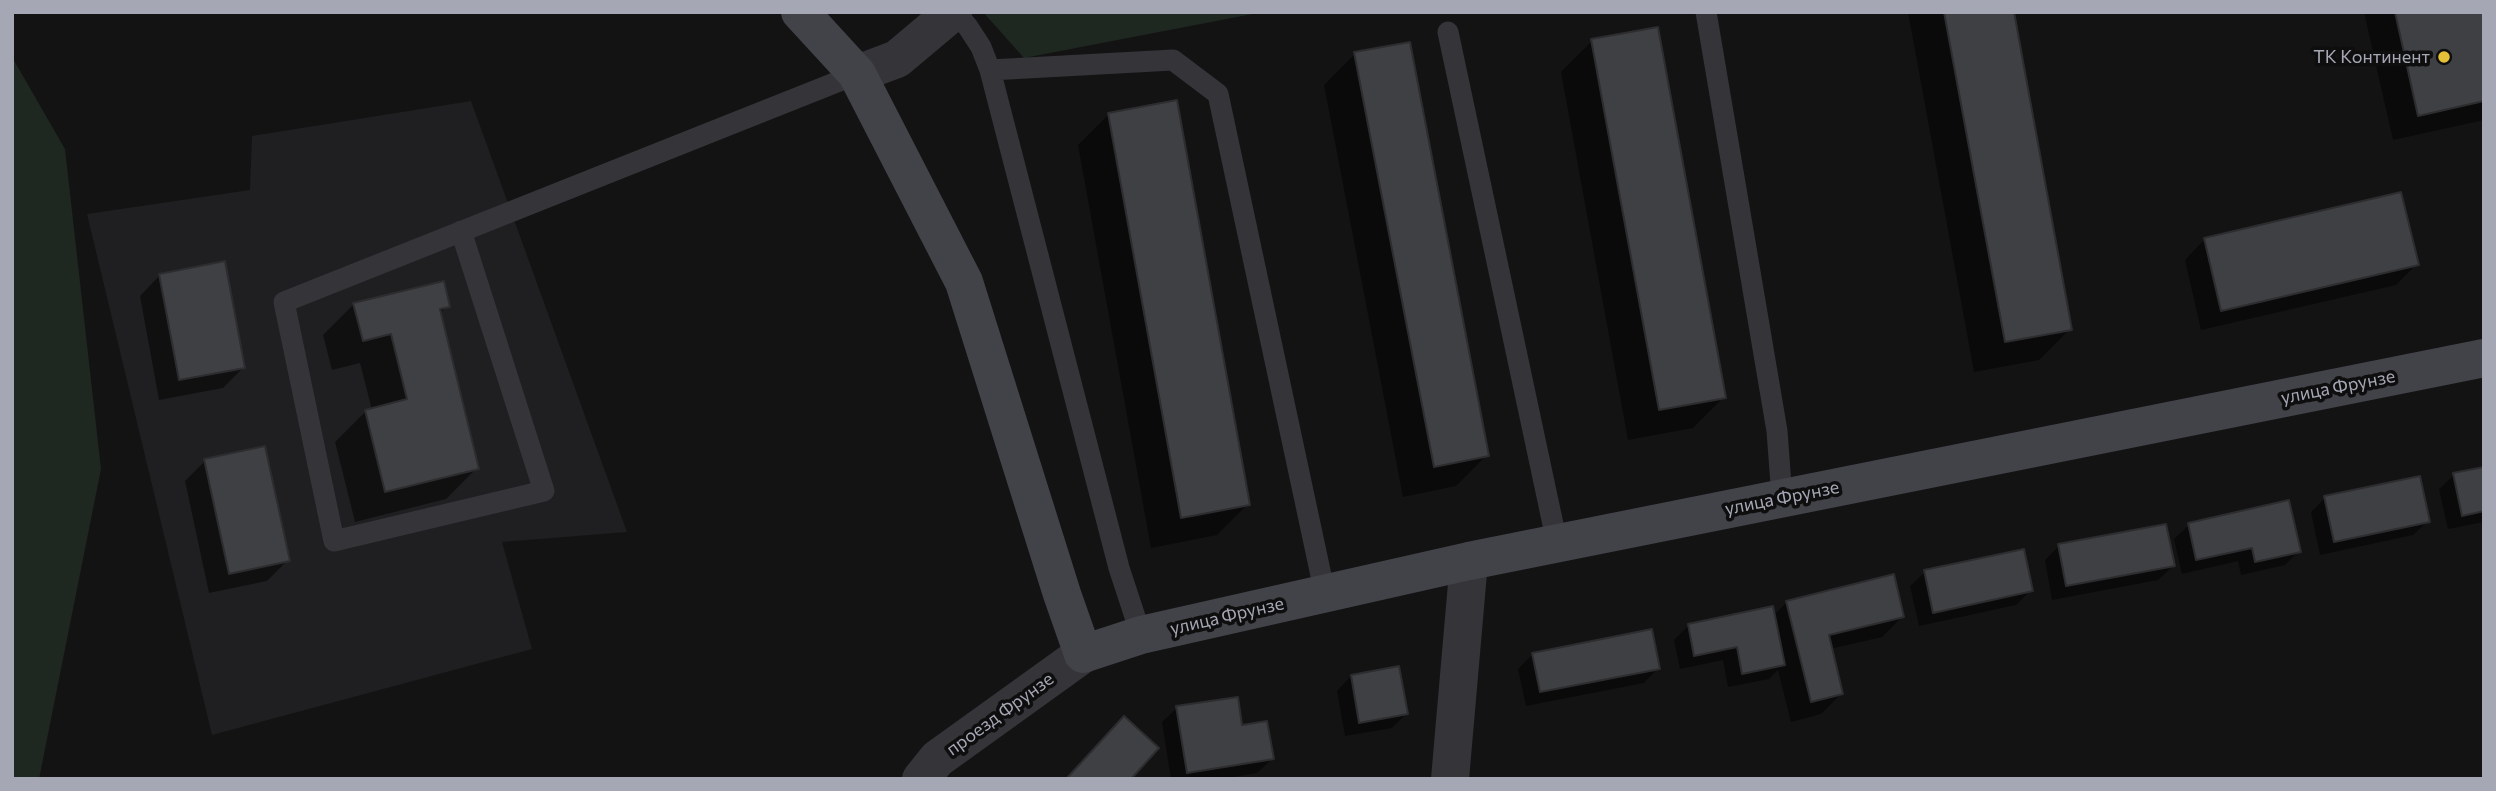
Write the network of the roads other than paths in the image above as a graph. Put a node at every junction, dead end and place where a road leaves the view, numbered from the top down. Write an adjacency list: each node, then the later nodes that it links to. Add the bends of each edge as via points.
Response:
1 (800, 12): 6 (main road)
2 (954, 12): 5 (lane, via 981,47); 6 (street, via 897,59)
3 (1706, 12): 9 (lane, via 1777,431)
4 (1448, 32): 10 (lane)
5 (989, 70): 12 (lane, via 1173,60 1217,94); 13 (lane, via 1119,568)
6 (857, 74): 7 (lane); 14 (main road, via 964,282)
7 (461, 232): 7 (lane, via 284,302 334,541 544,492)
8 (2484, 358): 9 (main road, улица Фрунзе)
9 (1783, 498): 10 (main road, улица Фрунзе)
10 (1557, 543): 11 (main road, улица Фрунзе)
11 (1469, 561): 12 (main road, улица Фрунзе); 16 (street)
12 (1325, 594): 13 (main road, улица Фрунзе)
13 (1141, 635): 14 (main road, улица Фрунзе)
14 (1083, 654): 15 (street, проезд Фрунзе, via 937,759)
15 (921, 779)
16 (1450, 779)

